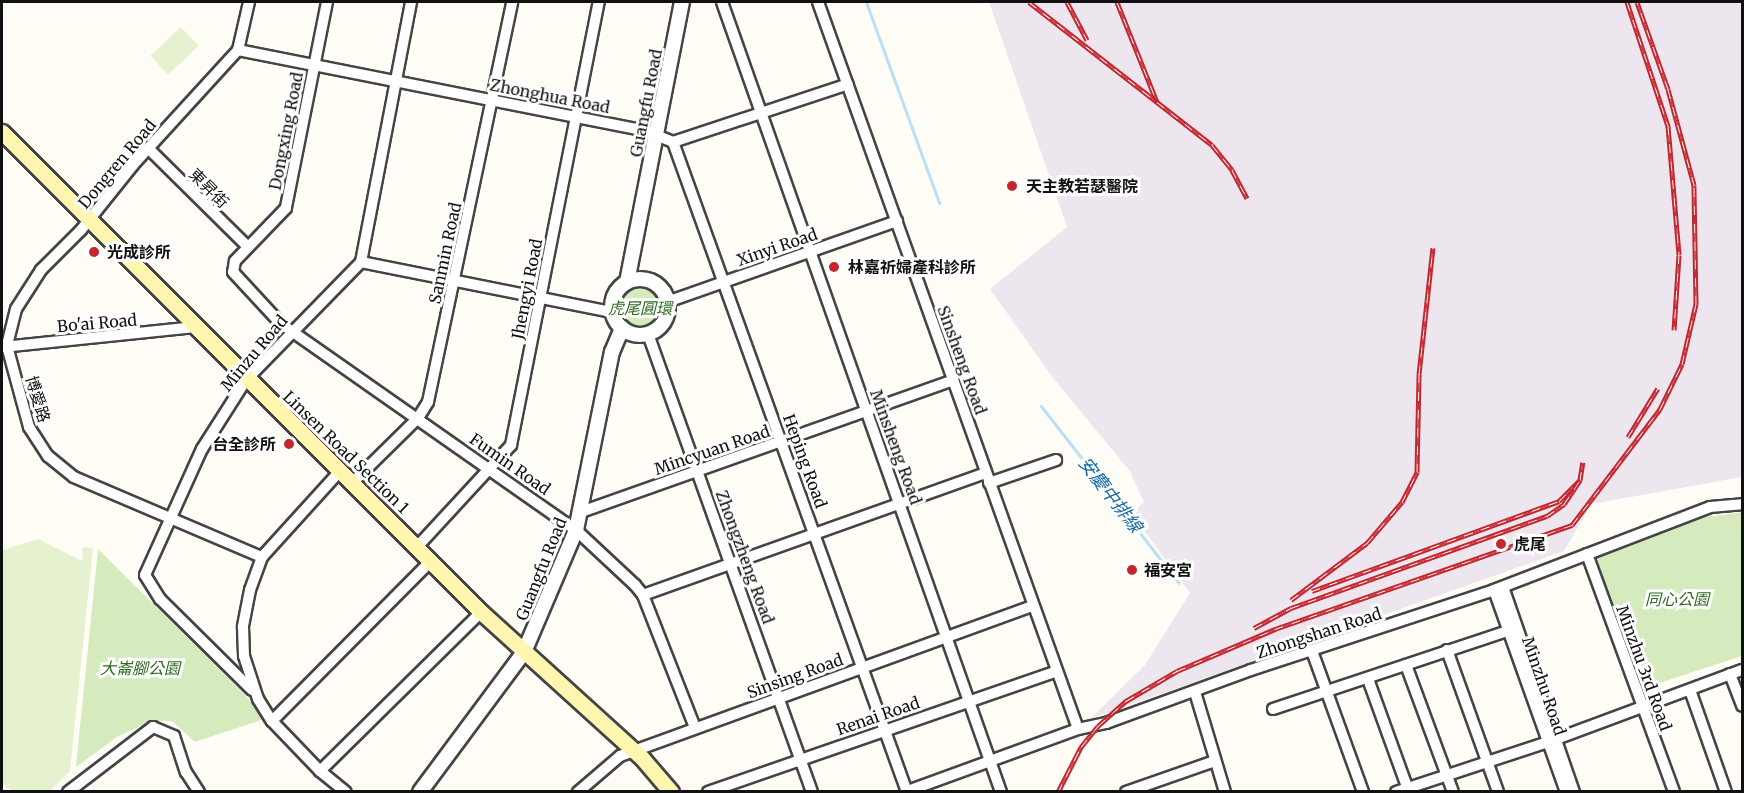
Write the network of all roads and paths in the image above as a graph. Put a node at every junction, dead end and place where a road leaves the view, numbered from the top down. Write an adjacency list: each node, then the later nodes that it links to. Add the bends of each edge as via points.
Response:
1 (249, 2): 9 (street, Dongren Road)
2 (327, 2): 10 (street, Dongxing Road)
3 (411, 2): 11 (street)
4 (512, 2): 13 (street, Sanmin Road)
5 (599, 2): 15 (street, Jhengyi Road)
6 (682, 2): 17 (street, Guangfu Road)
7 (722, 2): 14 (street, Minsheng Road)
8 (818, 2): 12 (street, Sinsheng Road)
9 (238, 50): 10 (street, Zhonghua Road); 19 (street, Dongren Road)
10 (314, 65): 11 (street, Zhonghua Road); 22 (street, Dongxing Road, via 286,208)
11 (396, 81): 13 (street, Zhonghua Road); 24 (street)
12 (848, 84): 14 (street); 21 (street, Sinsheng Road)
13 (493, 100): 15 (street, Zhonghua Road); 25 (street, Sanmin Road)
14 (762, 113): 18 (street); 23 (street, Minsheng Road)
15 (576, 117): 17 (street, Zhonghua Road); 28 (street, Jhengyi Road)
16 (2, 132): 20 (main road, Linsen Road Section 1)
17 (656, 135): 18 (street, Zhonghua Road); 26 (street, Guangfu Road)
18 (673, 142): 27 (street, Heping Road)
19 (149, 149): 20 (street, Dongren Road); 22 (street, 東昇街)
20 (90, 218): 31 (main road, Linsen Road Section 1); 35 (street, Dongren Road, via 41,270 16,309)
21 (897, 221): 23 (street, Xinyi Road); 37 (street, Sinsheng Road)
22 (248, 248): 33 (street, Dongxing Road, via 235,261 233,272)
23 (810, 252): 27 (street, Xinyi Road); 38 (street, Minsheng Road)
24 (361, 262): 25 (street); 33 (street, Minzu Road)
25 (454, 280): 28 (street); 39 (street, Sanmin Road, via 433,385)
26 (627, 282): 29 (street, via 639,280 657,285); 30 (street, Guangfu Road, via 614,298)
27 (724, 282): 29 (street, Xinyi Road); 40 (street, Heping Road)
28 (541, 297): 30 (street); 42 (street, Jhengyi Road, via 511,445 496,464)
29 (667, 302): 34 (street, via 665,318)
30 (612, 312): 32 (street)
31 (195, 327): 35 (street, Bo'ai Road); 36 (main road, Linsen Road Section 1)
32 (622, 328): 34 (street, via 637,335); 49 (street, Guangfu Road, via 612,352)
33 (291, 330): 36 (street, Minzu Road); 39 (street, Fumin Road)
34 (648, 334): 43 (street, Zhongzheng Road)
35 (4, 346): 50 (street, 博愛路, via 29,427 48,456 74,477)
36 (246, 380): 44 (main road, Linsen Road Section 1); 50 (street, Minzu Road, via 202,449)
37 (953, 380): 38 (street, Mincyuan Road); 45 (street, Sinsheng Road)
38 (867, 412): 40 (street, Mincyuan Road); 48 (street, Minsheng Road)
39 (418, 418): 42 (street, Fumin Road); 46 (street, Sanmin Road)
40 (781, 441): 43 (street, Mincyuan Road); 52 (street, Heping Road)
41 (1056, 460): 45 (street)
42 (488, 467): 51 (street, Fumin Road); 53 (street, Jhengyi Road)
43 (698, 470): 49 (street, Mincyuan Road); 57 (street, Zhongzheng Road)
44 (340, 471): 46 (main road, Linsen Road Section 1); 55 (street)
45 (987, 478): 48 (street); 60 (street, Sinsheng Road)
46 (352, 483): 53 (main road, Linsen Road Section 1)
47 (1743, 504): 54 (street, Zhongshan Road, via 1710,507)
48 (901, 506): 52 (street); 63 (street, Minsheng Road)
49 (582, 512): 51 (street, Guangfu Road)
50 (169, 515): 55 (street, 博愛路); 73 (street, Minzu Road, via 145,575 160,599)
51 (576, 530): 59 (street, Fumin Road); 66 (street, Guangfu Road)
52 (816, 536): 57 (street); 68 (street, Heping Road)
53 (417, 547): 56 (main road, Linsen Road Section 1)
54 (1587, 554): 58 (street, Zhongshan Road); 81 (street, Minzhu 3rd Road)
55 (262, 557): 73 (street, via 249,590 243,627 244,656)
56 (431, 561): 61 (main road, Linsen Road Section 1); 82 (street)
57 (731, 564): 59 (street); 77 (street, Zhongzheng Road)
58 (1498, 589): 62 (street, Minzhu Road); 65 (street, Zhongshan Road)
59 (643, 596): 83 (street, Fumin Road)
60 (1033, 606): 63 (street, Sinsing Road); 70 (street, Sinsheng Road)
61 (481, 612): 66 (main road, Linsen Road Section 1); 92 (street)
62 (1513, 629): 64 (street); 86 (street, Minzhu Road)
63 (946, 637): 68 (street, Sinsing Road); 78 (street, Minsheng Road)
64 (1447, 650): 67 (street); 89 (street)
65 (1312, 651): 75 (street, Zhongshan Road); 76 (street)
66 (524, 652): 87 (main road, Linsen Road Section 1); 99 (street, Guangfu Road)
67 (1406, 665): 72 (street); 93 (street)
68 (862, 667): 77 (street, Sinsing Road); 85 (street, Heping Road)
69 (1743, 670): 71 (street)
70 (1057, 671): 78 (street, Renai Road); 84 (street, Sinsheng Road)
71 (1730, 674): 74 (street); 79 (street)
72 (1368, 679): 76 (street); 94 (street)
73 (252, 690): 82 (street)
74 (1690, 690): 81 (street); 114 (street)
75 (1195, 692): 84 (street, Zhongshan Road); 91 (street)
76 (1328, 692): 80 (street); 107 (street)
77 (780, 698): 83 (street, Sinsing Road); 88 (street, Zhongzheng Road)
78 (969, 701): 85 (street, Renai Road); 90 (street, Minsheng Road)
79 (1743, 706)
80 (1273, 709)
81 (1643, 709): 86 (street); 113 (street, Minzhu 3rd Road)
82 (272, 721): 92 (street)
83 (695, 728): 87 (street, Sinsing Road)
84 (1078, 729): 90 (street, Zhongshan Road)
85 (885, 730): 88 (street, Renai Road); 95 (street, Heping Road)
86 (1552, 741): 89 (street); 111 (street, Minzhu Road); 112 (street)
87 (634, 751): 100 (street, Sinsing Road, via 620,756); 101 (main road, Linsen Road Section 1)
88 (801, 759): 102 (street, Renai Road); 103 (street, Zhongzheng Road)
89 (1487, 759): 93 (street); 110 (street)
90 (989, 760): 95 (street, Zhongshan Road); 104 (street, Minsheng Road)
91 (1215, 761): 105 (street); 106 (street)
92 (320, 771): 98 (street)
93 (1446, 774): 94 (street); 109 (street)
94 (1408, 790): 108 (street)
95 (906, 791)
96 (68, 792): 97 (street, via 153,726 174,736 186,772)
97 (199, 792)
98 (346, 792)
99 (420, 792)
100 (578, 792)
101 (671, 792)
102 (708, 792)
103 (812, 792)
104 (1001, 792)
105 (1126, 792)
106 (1225, 792)
107 (1363, 792)
108 (1396, 792)
109 (1453, 792)
110 (1498, 792)
111 (1566, 792)
112 (1575, 792)
113 (1674, 792)
114 (1726, 792)

